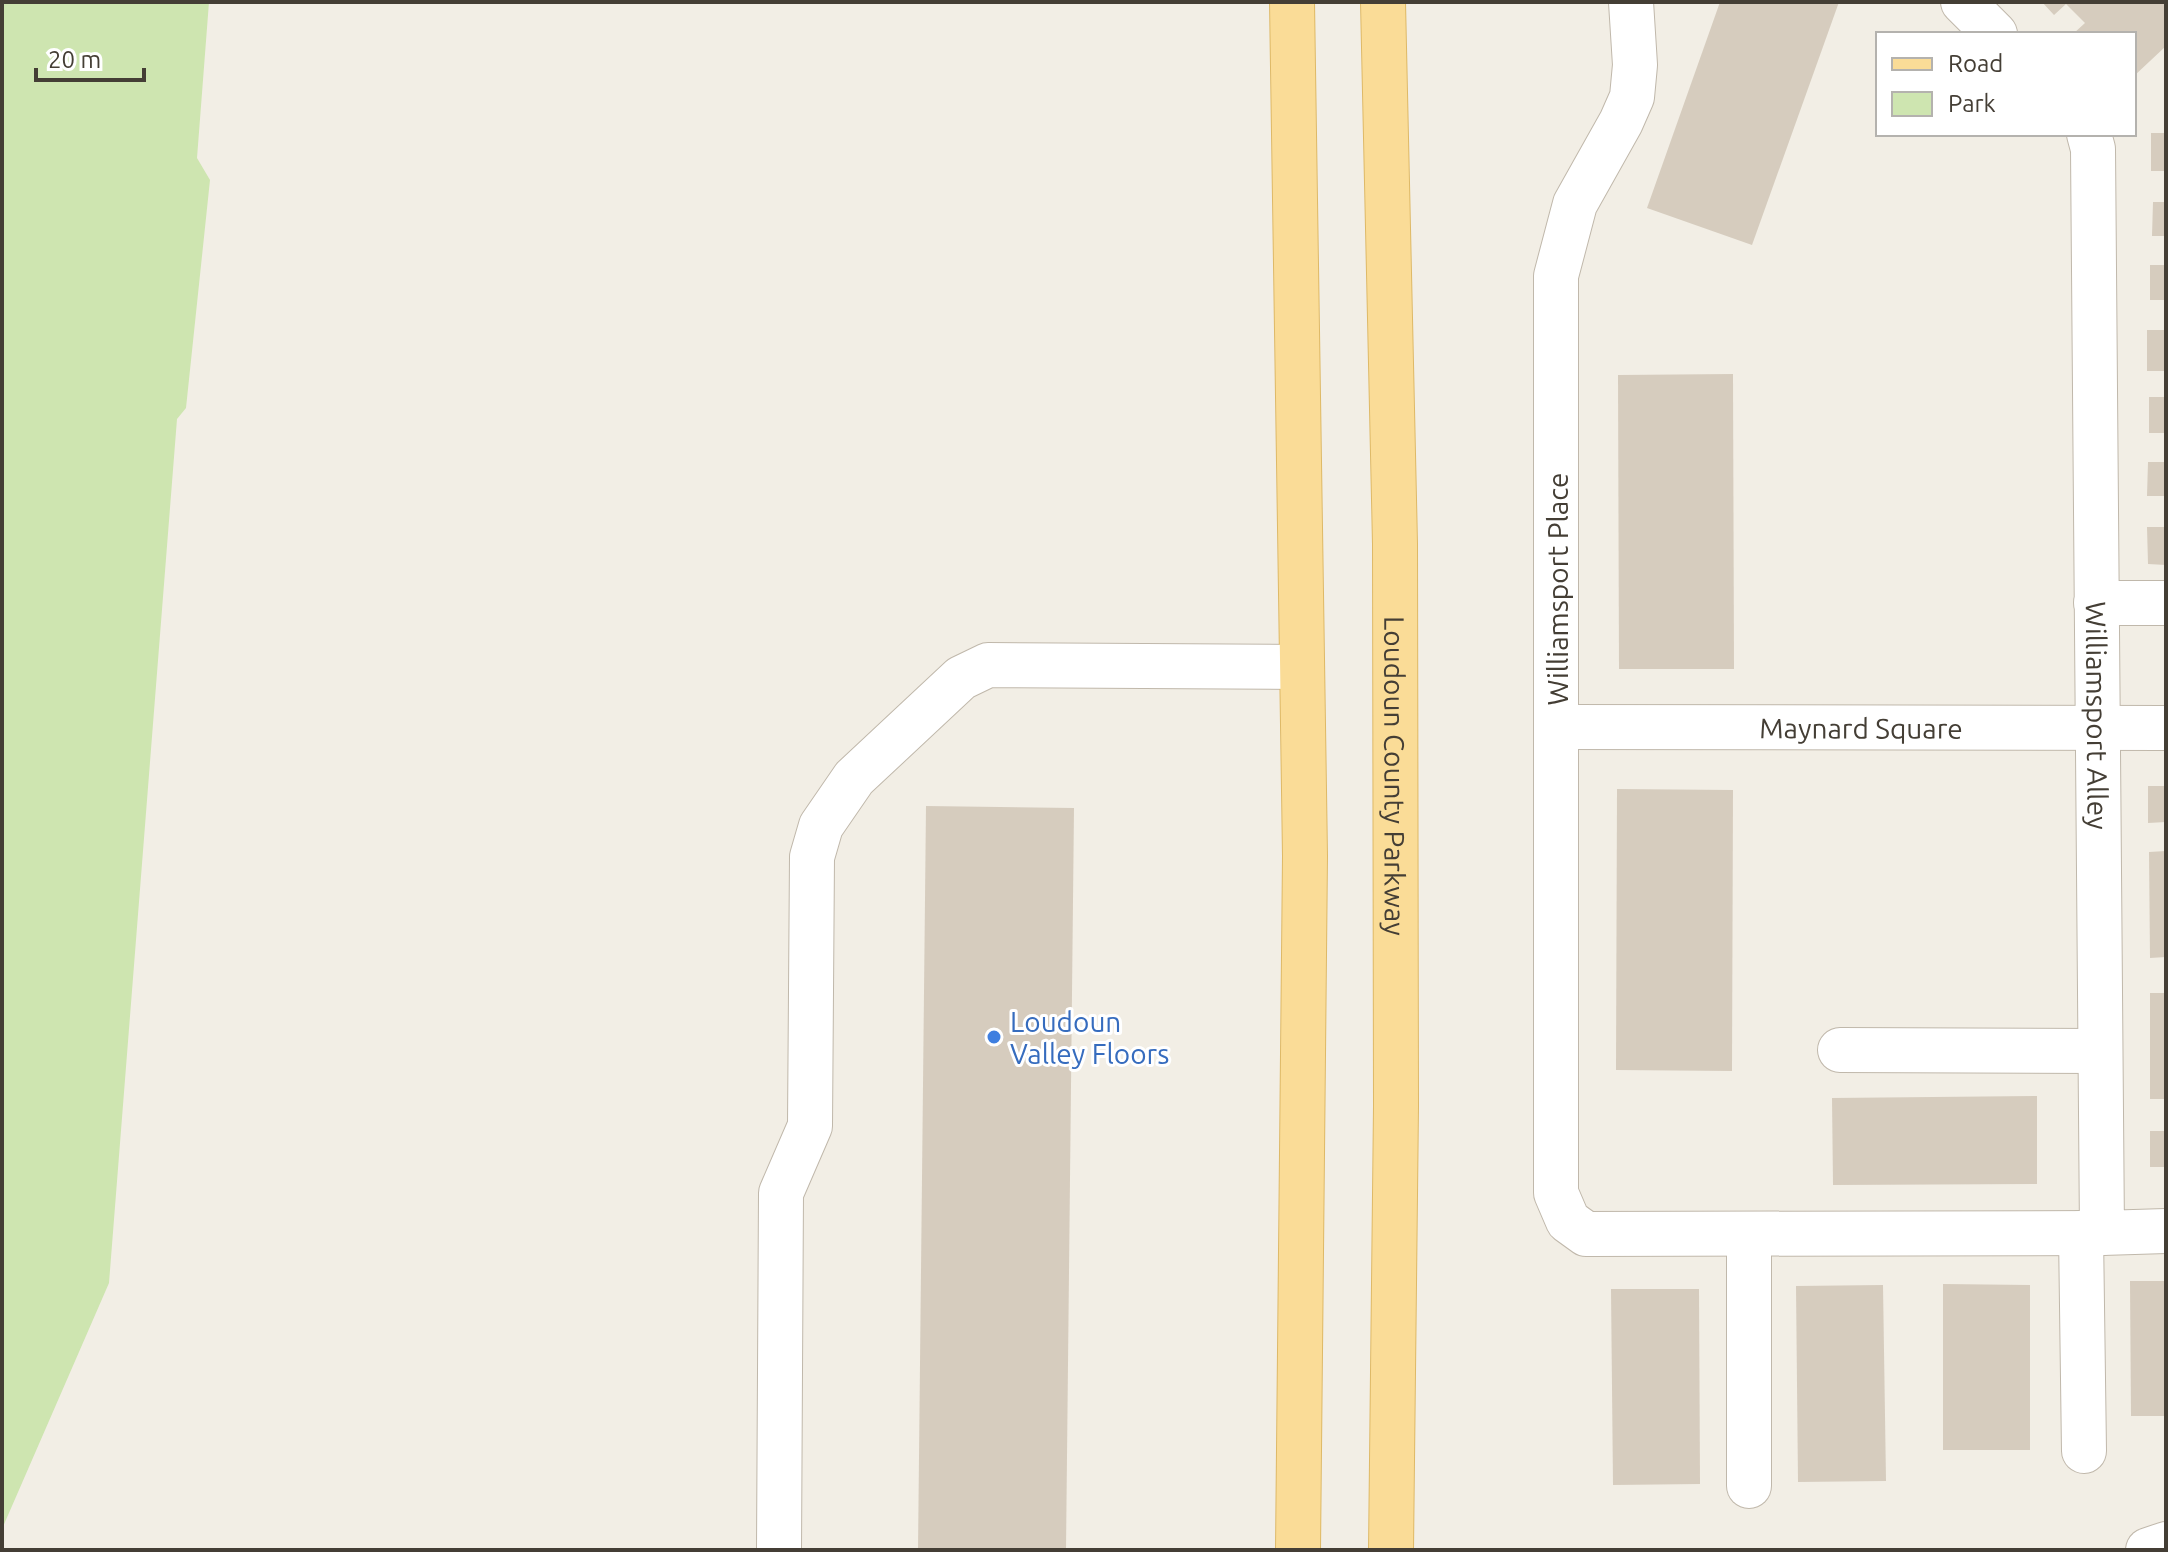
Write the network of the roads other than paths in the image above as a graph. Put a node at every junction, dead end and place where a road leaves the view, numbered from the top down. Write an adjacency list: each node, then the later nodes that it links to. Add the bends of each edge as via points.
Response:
1 (1292, 2): 9 (main road)
2 (1383, 2): 23 (main road, Loudoun County Parkway, via 1395,544)
3 (1631, 2): 10 (street, Williamsport Place, via 1632,97 1575,204 1556,276)
4 (1963, 2): 5 (street)
5 (1993, 32)
6 (2090, 136): 7 (street, Williamsport Alley)
7 (2096, 603): 8 (street); 11 (street, Williamsport Alley)
8 (2166, 603)
9 (1301, 667): 21 (street, via 988,665 961,678 854,778 832,806 812,857 810,1126 781,1193); 22 (main road, via 1305,872)
10 (1557, 727): 11 (street, Maynard Square); 17 (street, Williamsport Place, via 1556,1193 1568,1221 1586,1234)
11 (2098, 727): 12 (street, Maynard Square); 14 (street, Williamsport Alley)
12 (2166, 728)
13 (1840, 1050): 14 (street)
14 (2099, 1051): 16 (street, Williamsport Alley)
15 (2166, 1231): 16 (street)
16 (2091, 1233): 17 (street); 18 (street, Williamsport Alley)
17 (1749, 1234): 19 (street)
18 (2084, 1451)
19 (1749, 1486)
20 (2166, 1544): 24 (street)
21 (779, 1550)
22 (1298, 1550)
23 (1391, 1550)
24 (2148, 1550)

